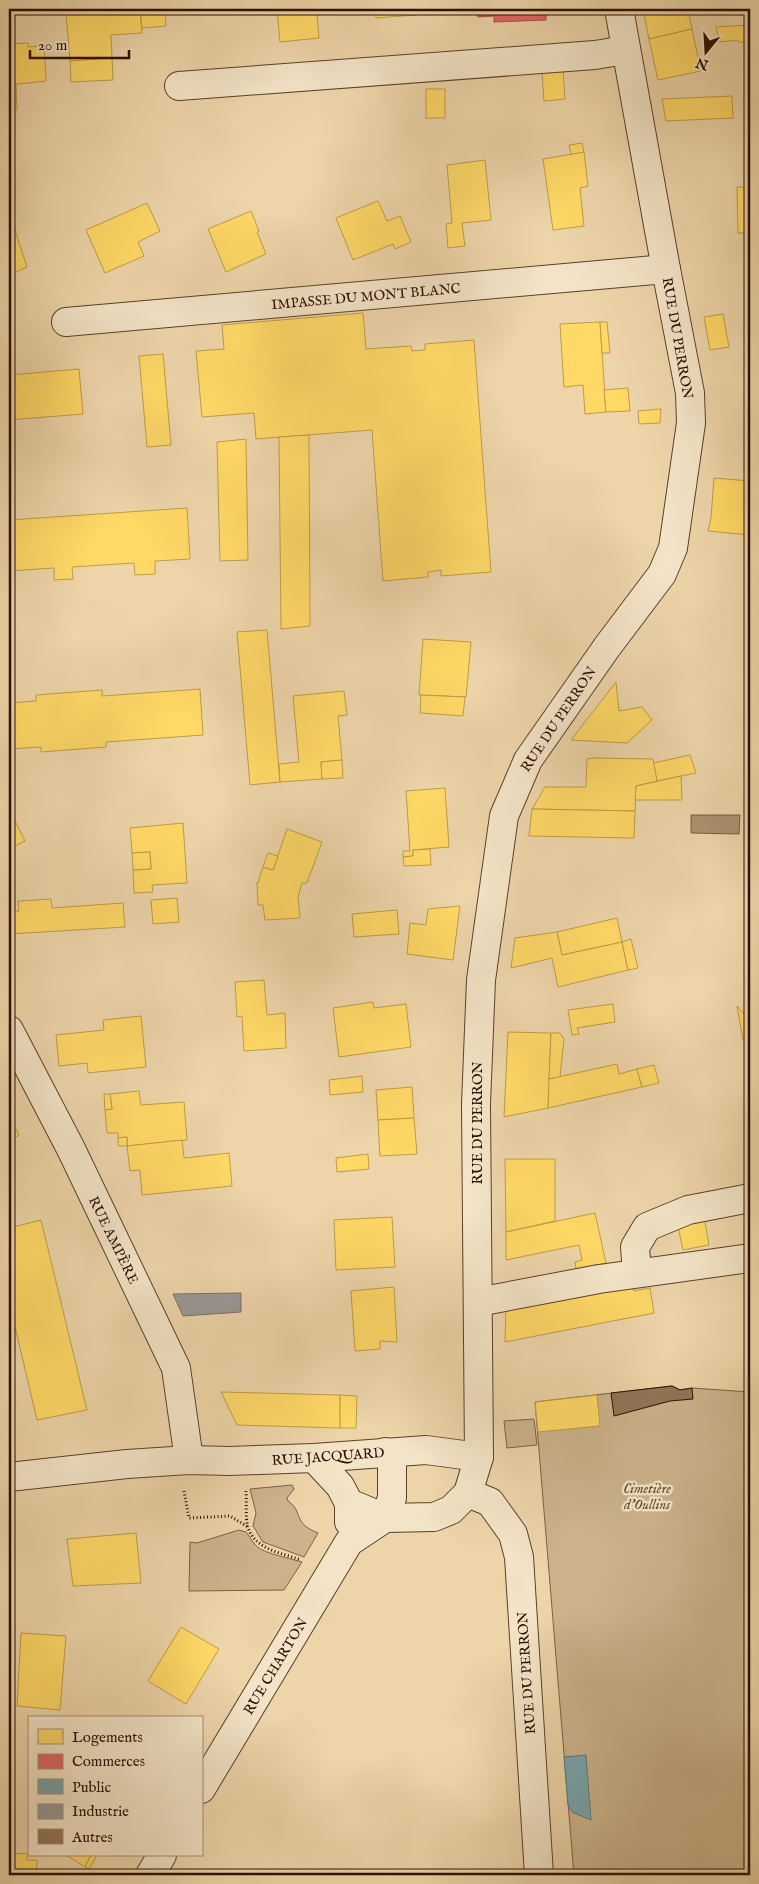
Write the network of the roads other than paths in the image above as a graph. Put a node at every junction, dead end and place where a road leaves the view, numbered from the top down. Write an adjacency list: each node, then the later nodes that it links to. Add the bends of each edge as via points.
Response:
1 (619, 9): 2 (street, RUE DU PERRON)
2 (626, 50): 3 (street); 4 (street, RUE DU PERRON)
3 (179, 86)
4 (666, 270): 5 (street, IMPASSE DU MONT BLANC); 10 (street, RUE DU PERRON, via 690,393 691,423 673,548 662,574 528,760 504,816 481,980 476,1104)
5 (66, 322)
6 (9, 1030): 14 (street, RUE AMPÈRE, via 71,1149 176,1368)
7 (750, 1198): 9 (street, via 688,1210 647,1227 636,1248)
8 (750, 1258): 9 (street)
9 (637, 1273): 10 (street)
10 (478, 1302): 12 (street, RUE DU PERRON)
11 (385, 1452): 12 (street, RUE JACQUARD, via 426,1450); 13 (street, RUE JACQUARD); 18 (street, via 392,1464 392,1498)
12 (479, 1457): 16 (street)
13 (314, 1458): 14 (street, RUE JACQUARD); 17 (street, via 340,1486)
14 (189, 1460): 15 (street, RUE JACQUARD)
15 (9, 1477)
16 (468, 1493): 18 (street, via 450,1510 434,1517); 23 (street, RUE DU PERRON, via 490,1502 513,1534 519,1557)
17 (349, 1503): 18 (street); 19 (street)
18 (386, 1518): 19 (street, RUE CHARTON)
19 (349, 1542): 20 (street, RUE CHARTON)
20 (202, 1787)
21 (161, 1856): 22 (street)
22 (150, 1875)
23 (539, 1875)

